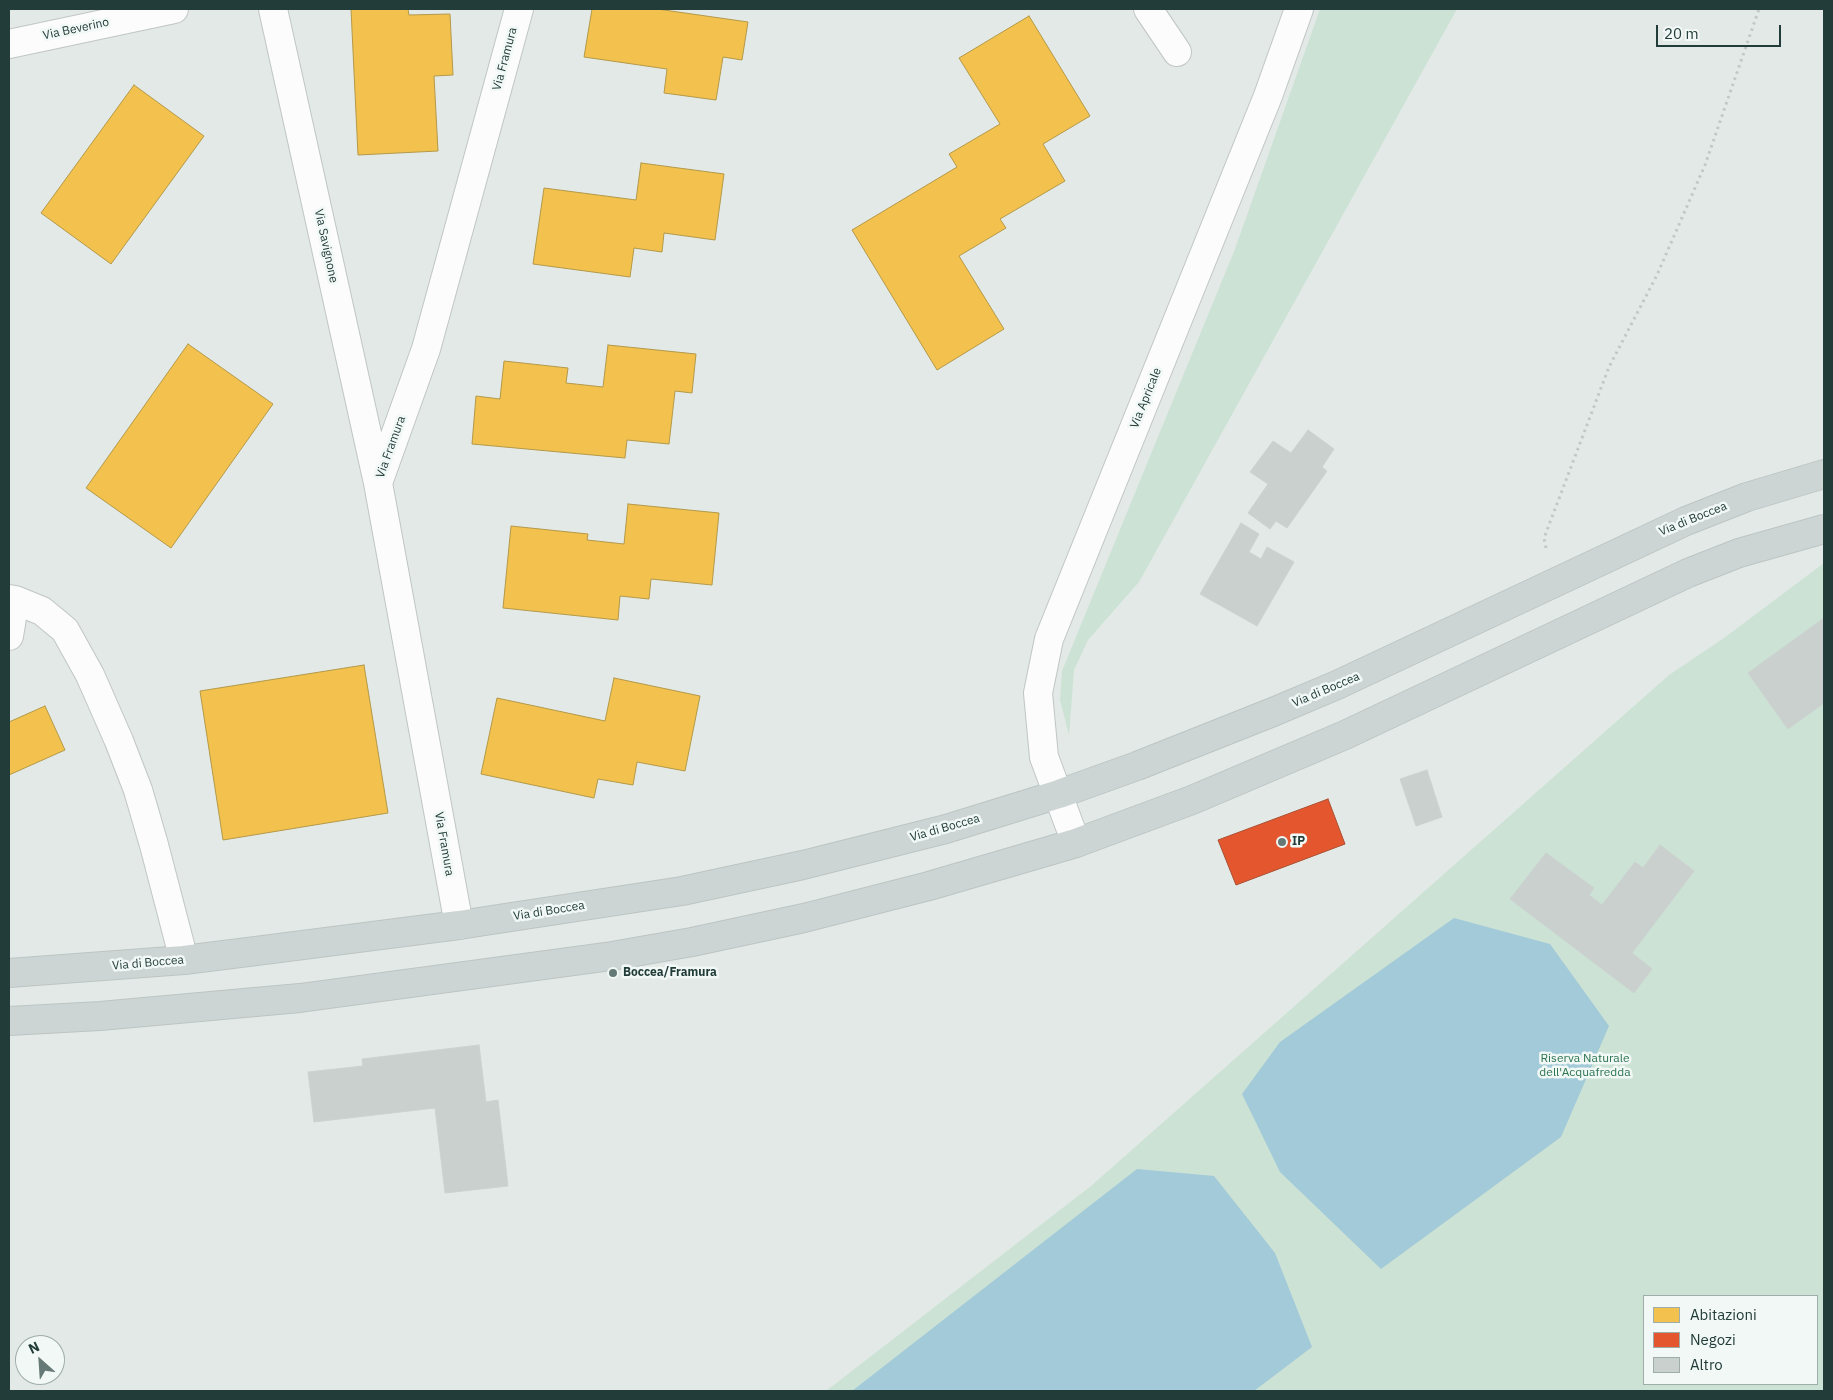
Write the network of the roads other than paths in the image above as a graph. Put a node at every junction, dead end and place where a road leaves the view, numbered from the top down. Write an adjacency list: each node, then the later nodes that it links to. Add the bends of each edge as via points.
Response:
1 (174, 9): 6 (street, Via Beverino)
2 (274, 9): 9 (street, Via Savignone)
3 (519, 9): 9 (street, Via Framura, via 426,349)
4 (1148, 9): 7 (street)
5 (1299, 9): 13 (street, Via Apricale, via 1264,106 1049,639 1038,693 1044,757)
6 (9, 44)
7 (1177, 52)
8 (1824, 474): 13 (main road, Via di Boccea, via 1748,497 1686,521 1337,686)
9 (378, 483): 15 (street, Via Framura)
10 (1824, 529): 14 (main road, via 1738,553 1688,573 1328,742 1201,796)
11 (12, 599): 12 (street); 16 (street, via 42,611 65,630 90,675 138,790)
12 (9, 636)
13 (1059, 794): 14 (street, Via Apricale); 15 (main road, Via di Boccea, via 936,831 741,879 682,891)
14 (1076, 843): 18 (main road, via 804,918 622,954 300,998)
15 (459, 924): 16 (main road, Via di Boccea)
16 (184, 960): 17 (main road, Via di Boccea)
17 (9, 973)
18 (9, 1021)

